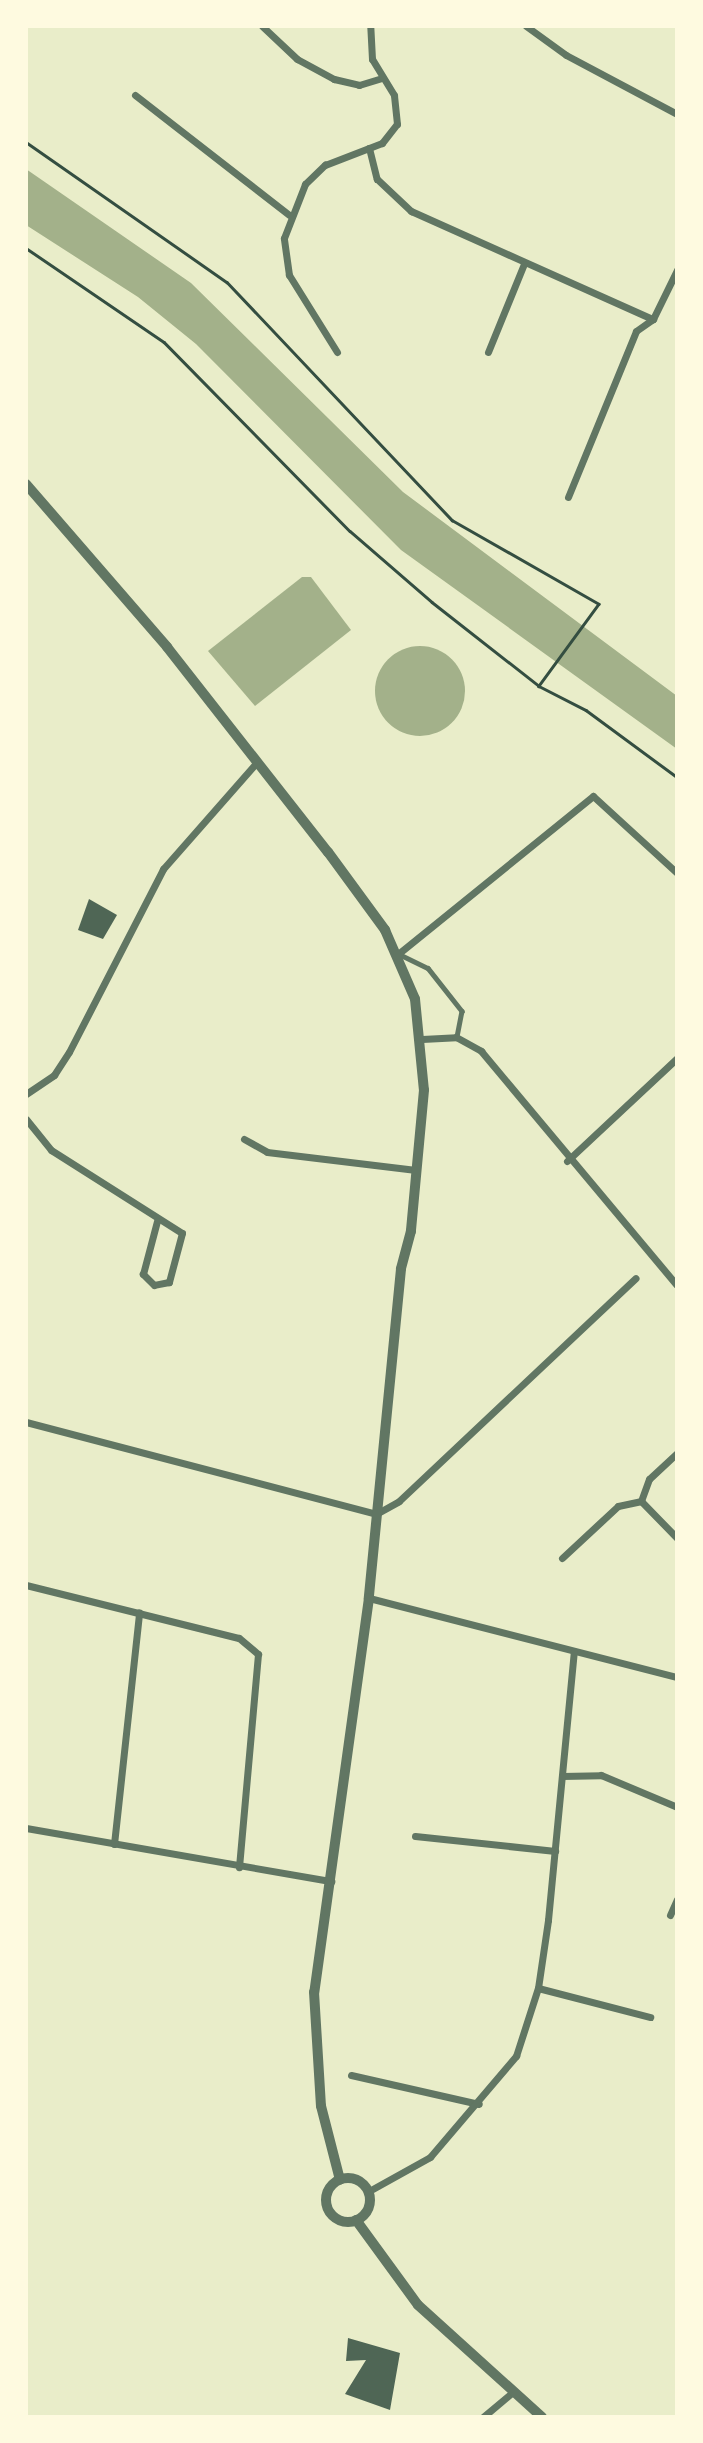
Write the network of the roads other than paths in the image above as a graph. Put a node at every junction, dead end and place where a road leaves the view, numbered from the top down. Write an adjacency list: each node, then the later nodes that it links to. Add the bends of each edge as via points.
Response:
1 (262, 26): 4 (street, via 297,59 334,79 359,85)
2 (370, 26): 4 (street, via 372,59)
3 (526, 26): 6 (street, via 566,55)
4 (382, 78): 7 (street, via 394,94 397,124 382,143)
5 (135, 95): 8 (street)
6 (677, 114)
7 (369, 148): 8 (street, via 325,165); 9 (street, via 377,179 411,211)
8 (289, 215): 12 (street, via 289,275)
9 (524, 264): 11 (street); 13 (street)
10 (677, 270): 11 (street)
11 (653, 319): 15 (street, via 636,331)
12 (337, 352)
13 (488, 352)
14 (26, 484): 16 (street)
15 (568, 497)
16 (257, 762): 18 (street); 22 (street, via 163,869 69,1052 54,1075)
17 (677, 873): 18 (street, via 593,796)
18 (398, 954): 19 (lane, via 428,968 462,1011); 20 (street)
19 (456, 1037): 20 (street); 25 (street, via 481,1052)
20 (422, 1039): 26 (street)
21 (677, 1058): 25 (street)
22 (26, 1094)
23 (26, 1119): 27 (street, via 51,1150)
24 (244, 1139): 26 (street, via 267,1152)
25 (567, 1161): 29 (street)
26 (416, 1170): 33 (street)
27 (157, 1221): 27 (street, via 143,1274 154,1285 169,1282 182,1233 172,1222)
28 (636, 1278): 33 (street, via 400,1501)
29 (677, 1284)
30 (26, 1422): 33 (street)
31 (677, 1453): 32 (street, via 649,1479)
32 (641, 1502): 34 (street); 35 (street, via 618,1506)
33 (376, 1514): 37 (street)
34 (677, 1538)
35 (562, 1558)
36 (26, 1585): 38 (street)
37 (369, 1598): 39 (street); 48 (street)
38 (139, 1612): 45 (street); 47 (street, via 239,1638 258,1654)
39 (574, 1651): 40 (street); 41 (street)
40 (677, 1677)
41 (562, 1776): 42 (street, via 601,1775); 46 (street)
42 (677, 1807)
43 (26, 1828): 45 (street)
44 (415, 1836): 46 (street)
45 (114, 1844): 47 (street)
46 (555, 1851): 51 (street)
47 (239, 1867): 48 (street)
48 (331, 1881): 55 (street, via 314,1992 315,2057)
49 (677, 1899): 50 (street)
50 (670, 1915)
51 (538, 1988): 52 (street); 54 (street, via 516,2056)
52 (650, 2017)
53 (351, 2075): 54 (street)
54 (478, 2104): 56 (street, via 430,2157)
55 (340, 2180): 56 (street, via 357,2179); 57 (street, via 328,2191 328,2208 340,2220)
56 (369, 2192): 57 (street, via 369,2209)
57 (356, 2220): 58 (street, via 418,2305)
58 (513, 2392): 59 (street); 60 (street)
59 (484, 2417)
60 (542, 2417)

